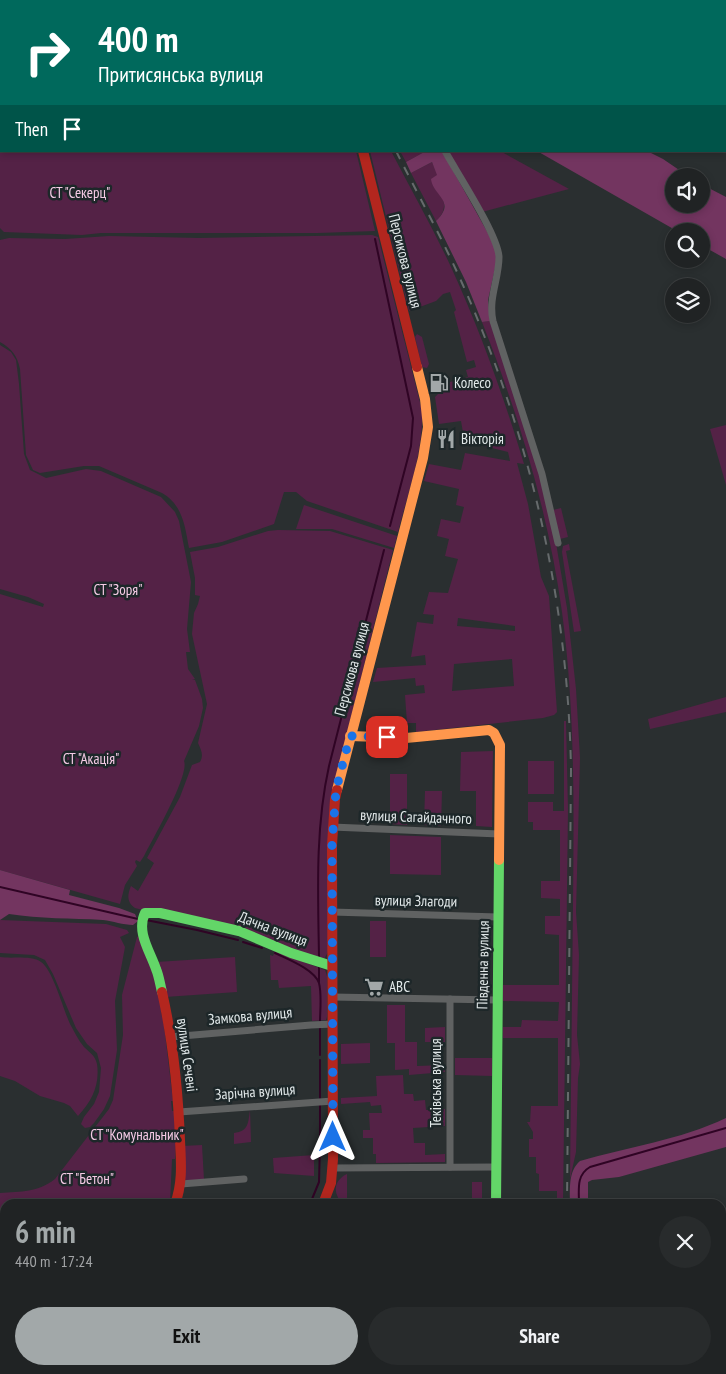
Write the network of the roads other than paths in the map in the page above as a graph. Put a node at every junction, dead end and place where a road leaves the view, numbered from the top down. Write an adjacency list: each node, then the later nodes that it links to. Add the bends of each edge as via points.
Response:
1 (363, 152): 4 (street, Персикова вулиця, via 425,400 428,427)
2 (446, 152): 3 (street, via 498,250 491,300 492,321 545,482)
3 (558, 543)
4 (350, 736): 5 (street, Персикова вулиця, via 336,790); 6 (street, Південна вулиця, via 406,738 494,732 500,752)
5 (332, 827): 6 (street, вулиця Сагайдачного); 7 (street, Персикова вулиця)
6 (499, 834): 9 (street, Південна вулиця)
7 (332, 912): 9 (street, вулиця Злагоди); 10 (street, Персикова вулиця)
8 (145, 913): 10 (street, Дачна вулиця, via 160,913 239,931 290,953); 15 (street, вулиця Сечені, via 141,930 158,972)
9 (498, 917): 13 (street, Південна вулиця)
10 (332, 966): 11 (street, Персикова вулиця)
11 (332, 997): 12 (street); 14 (street, Персикова вулиця)
12 (450, 999): 13 (street); 18 (street, Теківська вулиця)
13 (497, 1000): 19 (street, Південна вулиця)
14 (332, 1024): 15 (street, Замкова вулиця); 16 (street, Персикова вулиця)
15 (170, 1037): 17 (street, вулиця Сечені)
16 (333, 1101): 17 (street, Зарічна вулиця); 20 (street, Персикова вулиця)
17 (179, 1112): 22 (street, вулиця Сечені)
18 (450, 1167): 19 (street); 20 (street, via 345,1168)
19 (496, 1167): 25 (street, Південна вулиця)
20 (332, 1173): 24 (street, Персикова вулиця)
21 (244, 1179): 22 (street)
22 (181, 1184): 23 (street, вулиця Сечені)
23 (177, 1199)
24 (324, 1199)
25 (496, 1199)

